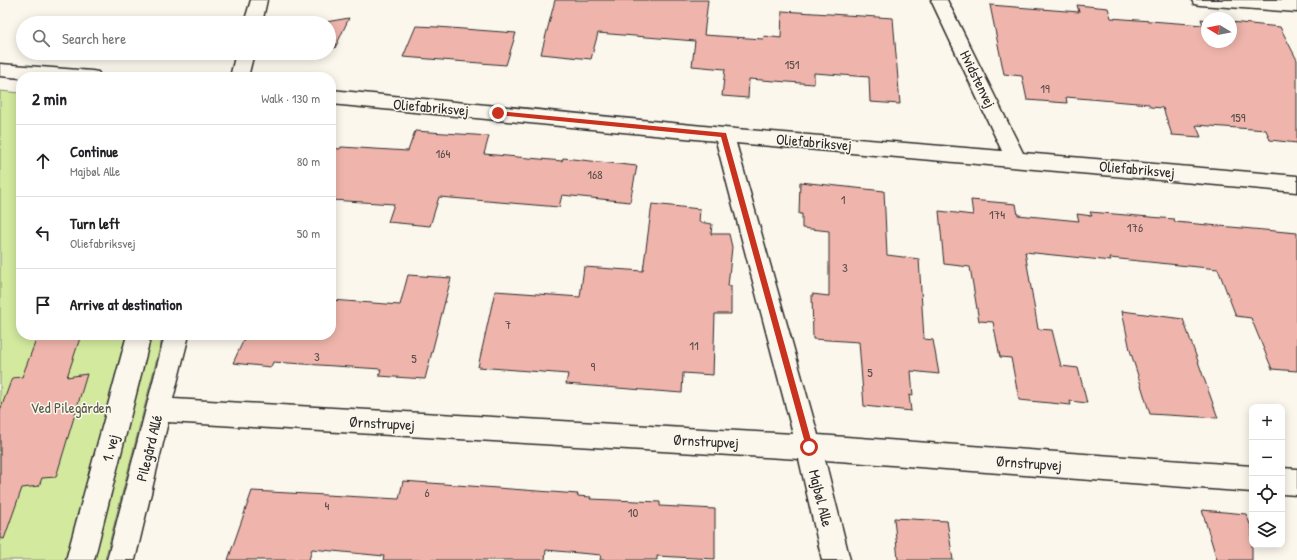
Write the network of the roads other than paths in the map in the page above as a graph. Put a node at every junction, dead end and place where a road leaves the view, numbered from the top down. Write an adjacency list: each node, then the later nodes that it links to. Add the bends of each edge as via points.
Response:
1 (259, 0): 5 (street)
2 (939, 0): 12 (street, Hvidstenvej)
3 (1200, 0): 4 (street)
4 (1297, 6)
5 (255, 16)
6 (244, 60): 9 (street)
7 (0, 70): 8 (street)
8 (26, 72)
9 (241, 72)
10 (336, 97): 11 (street, Oliefabriksvej)
11 (724, 135): 12 (street, Oliefabriksvej); 17 (street, Majbøl Alle)
12 (1016, 159): 13 (street, Oliefabriksvej)
13 (1297, 184)
14 (138, 340): 21 (street, 1. vej)
15 (176, 340): 16 (street, Pilegård Allé)
16 (159, 410): 17 (street, Ørnstrupvej); 22 (street, Pilegård Allé)
17 (809, 447): 18 (street, Ørnstrupvej); 23 (street, Majbøl Alle)
18 (1249, 479)
19 (1285, 481): 20 (street)
20 (1297, 482)
21 (80, 560)
22 (121, 560)
23 (836, 560)

